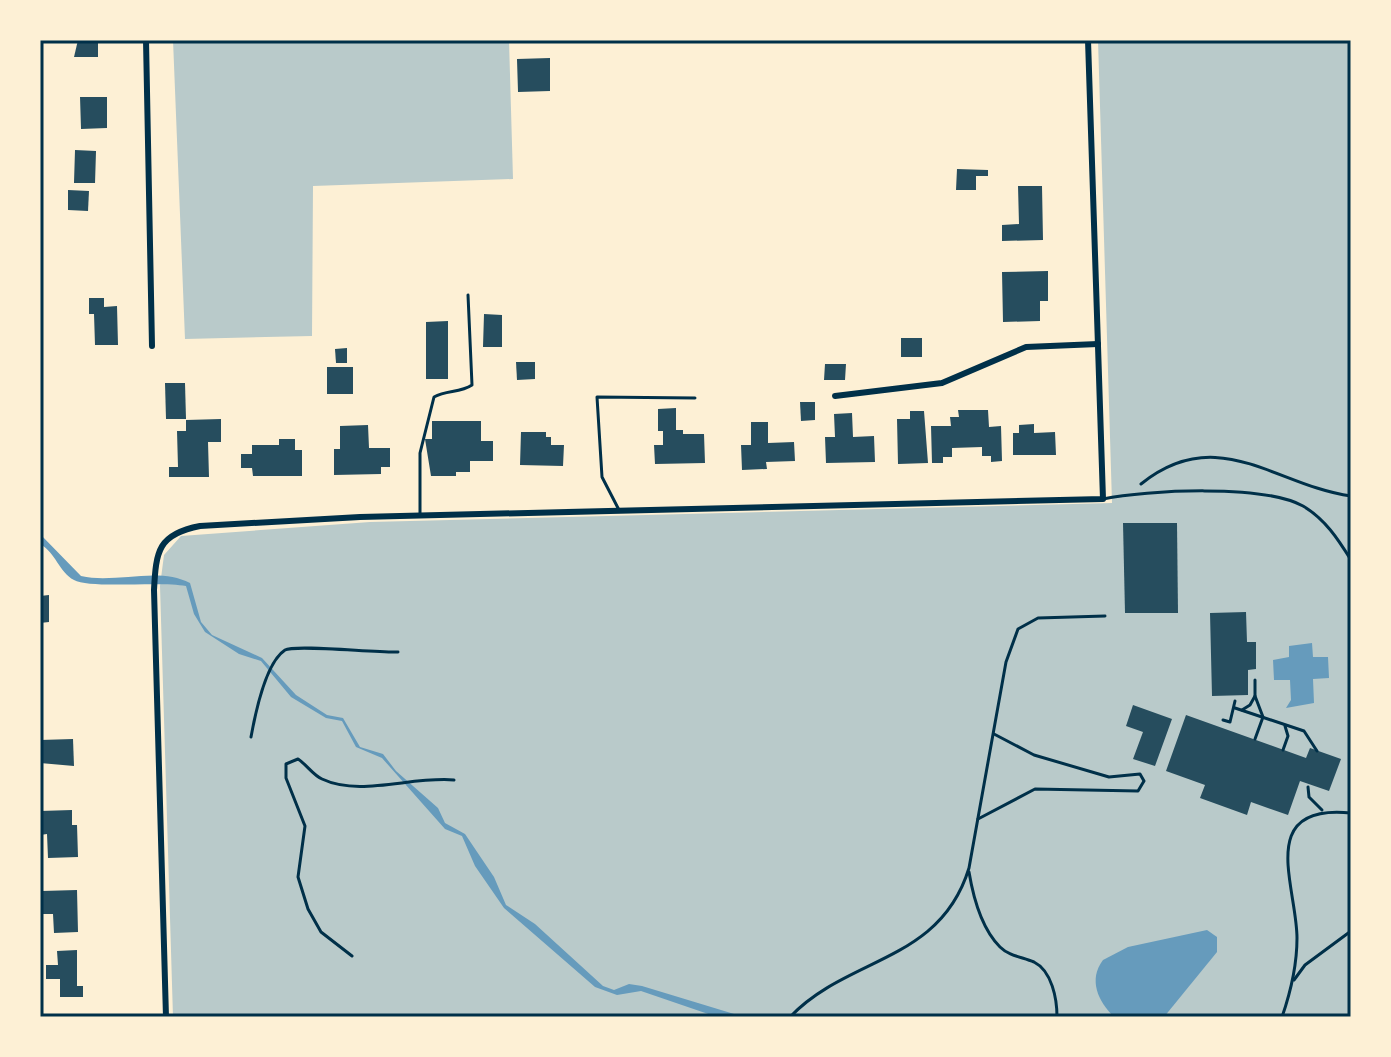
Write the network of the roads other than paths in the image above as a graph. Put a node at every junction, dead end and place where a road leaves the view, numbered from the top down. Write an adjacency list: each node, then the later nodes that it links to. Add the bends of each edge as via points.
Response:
1 (146, 40): 5 (street)
2 (1088, 40): 4 (street)
3 (468, 295): 10 (lane, via 472,385 434,397 420,453)
4 (1098, 344): 6 (street, via 1026,347 942,383); 8 (street)
5 (152, 346)
6 (835, 396)
7 (695, 398): 9 (lane, via 597,397 602,477)
8 (1103, 499): 9 (street); 11 (lane, via 1251,493 1287,499 1324,523)
9 (620, 511): 10 (street)
10 (420, 516): 12 (street, via 212,525 182,530 162,544 154,590)
11 (1351, 560)
12 (166, 1017)

